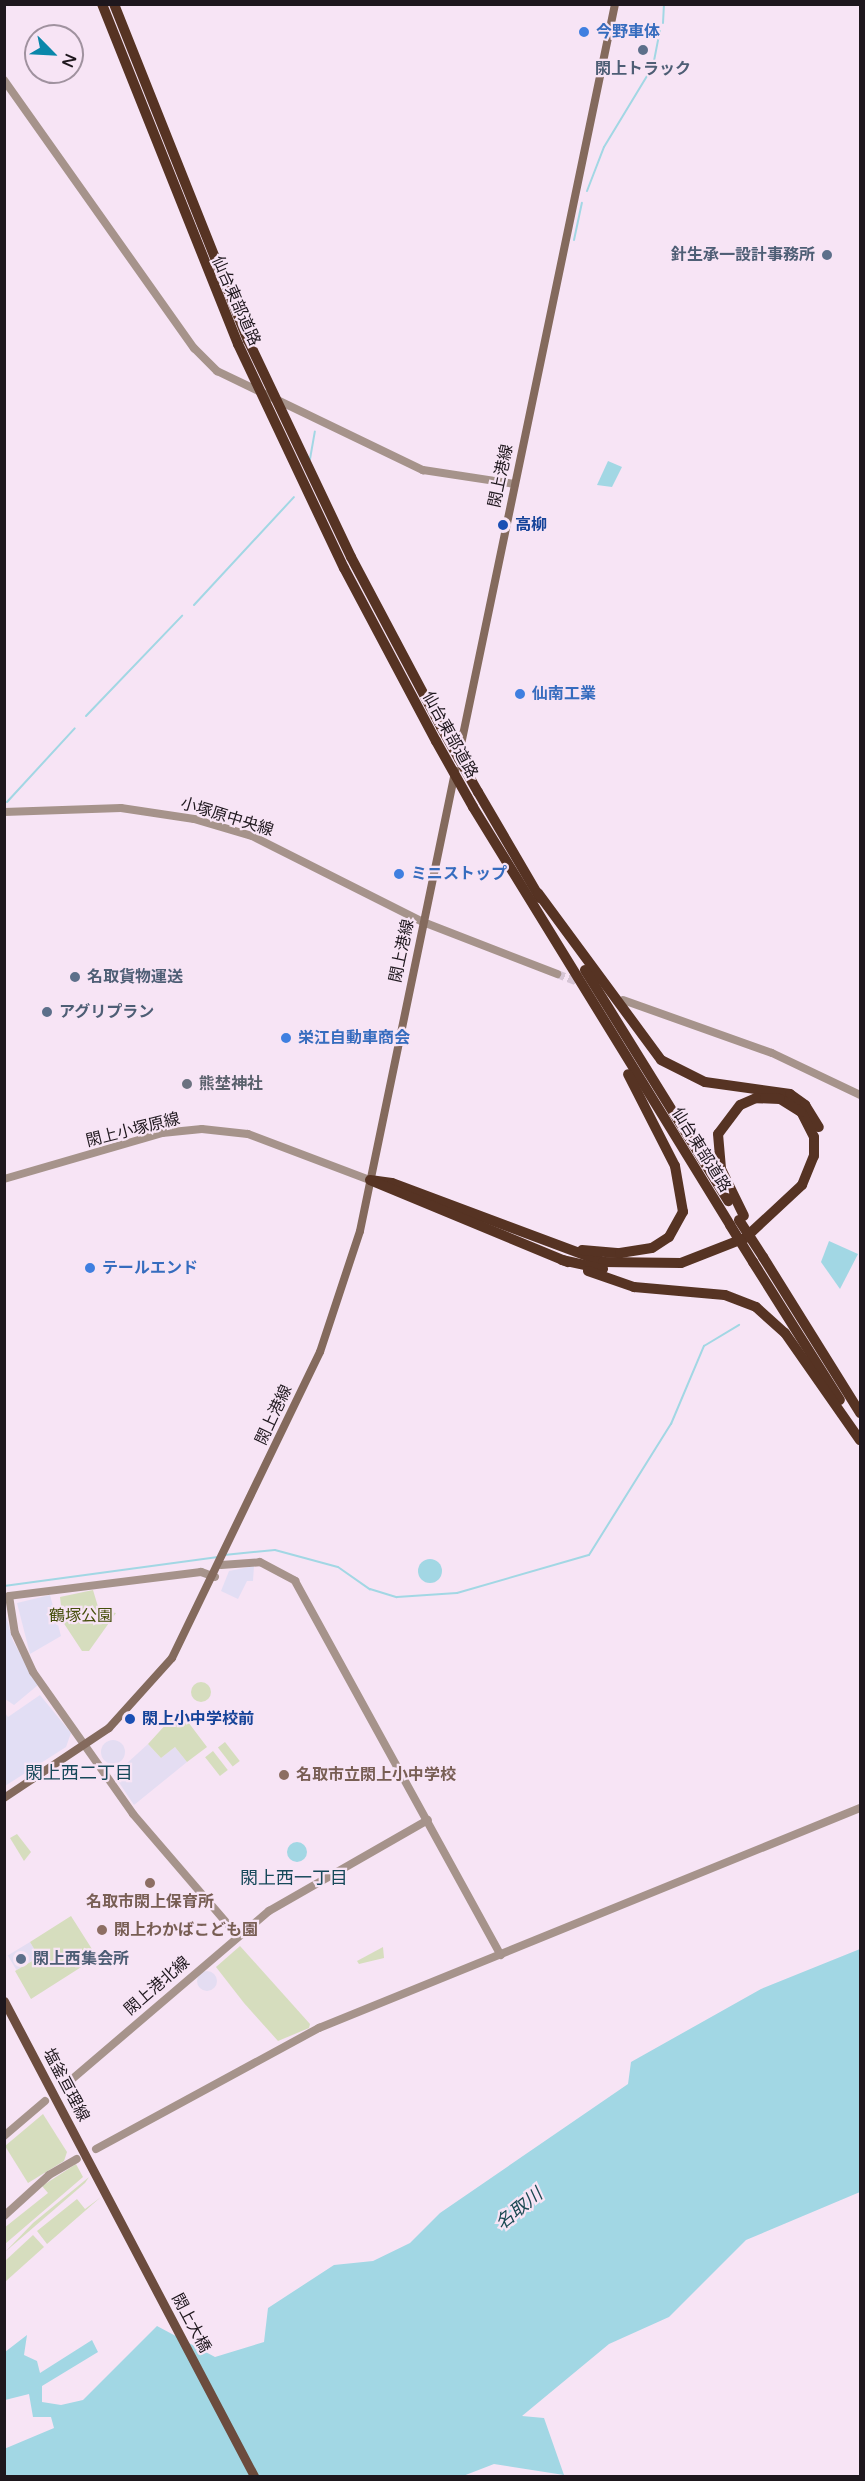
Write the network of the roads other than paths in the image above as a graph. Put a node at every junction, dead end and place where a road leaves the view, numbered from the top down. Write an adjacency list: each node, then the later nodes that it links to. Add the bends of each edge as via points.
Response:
1 (102, 4): 5 (highway, 仙台東部道路)
2 (114, 4): 5 (highway, 仙台東部道路)
3 (615, 4): 6 (main road, 閖上港線)
4 (4, 80): 6 (street, via 194,348 217,371 423,470)
5 (243, 342): 8 (highway, 仙台東部道路, bridge, via 441,727); 9 (highway, 仙台東部道路, bridge, via 344,568 436,741)
6 (515, 484): 10 (main road, 閖上港線)
7 (4, 812): 10 (street, 小塚原中央線, via 81,807 194,819 291,852)
8 (538, 893): 16 (highway, 仙台東部道路); 19 (highway, via 661,1060 705,1082 790,1094 811,1112 822,1145 816,1173 799,1201 762,1235 723,1257 648,1274)
9 (541, 921): 16 (highway, 仙台東部道路); 17 (highway, via 655,1123 683,1192 675,1230 652,1248 620,1253)
10 (423, 922): 11 (street, 小塚原中央線); 15 (main road, 閖上港線)
11 (557, 974)
12 (623, 1000): 13 (street, via 772,1053)
13 (861, 1095)
14 (4, 1179): 15 (street, 閖上小塚原線, via 162,1133 202,1129 248,1134)
15 (370, 1180): 17 (highway, via 392,1183); 19 (highway); 23 (main road, 閖上港線, via 332,1324)
16 (738, 1220): 17 (highway, via 721,1169 718,1134 740,1105 756,1098 780,1099 807,1119 814,1156 795,1195 759,1229 721,1251 666,1265 623,1266); 18 (highway, 仙台東部道路, bridge); 18 (highway)
17 (567, 1249)
18 (761, 1257): 20 (highway, 仙台東部道路); 21 (highway, 仙台東部道路)
19 (562, 1260): 22 (highway, via 634,1287 724,1295 756,1306 785,1333)
20 (861, 1413)
21 (861, 1434)
22 (861, 1440)
23 (224, 1559): 24 (main road, 閖上港線); 29 (street, via 260,1562 295,1581)
24 (215, 1577): 25 (street, via 201,1572); 26 (main road, 閖上港線, via 162,1672 122,1717)
25 (7, 1596): 26 (street, via 27,1663)
26 (85, 1746): 27 (main road, 閖上港線); 30 (street, via 133,1814)
27 (4, 1798)
28 (861, 1808): 31 (street)
29 (428, 1821): 30 (street, 閖上港北線, via 300,1891); 31 (street)
30 (237, 1935): 33 (street, 閖上港北線)
31 (501, 1954): 36 (street, via 319,2028)
32 (6, 2003): 38 (main road, 塩釜亘理線)
33 (63, 2086)
34 (45, 2102): 35 (street)
35 (4, 2136)
36 (96, 2149)
37 (77, 2159): 39 (street, via 49,2175)
38 (101, 2184): 40 (main road, 閖上大橋)
39 (4, 2217)
40 (254, 2476)

